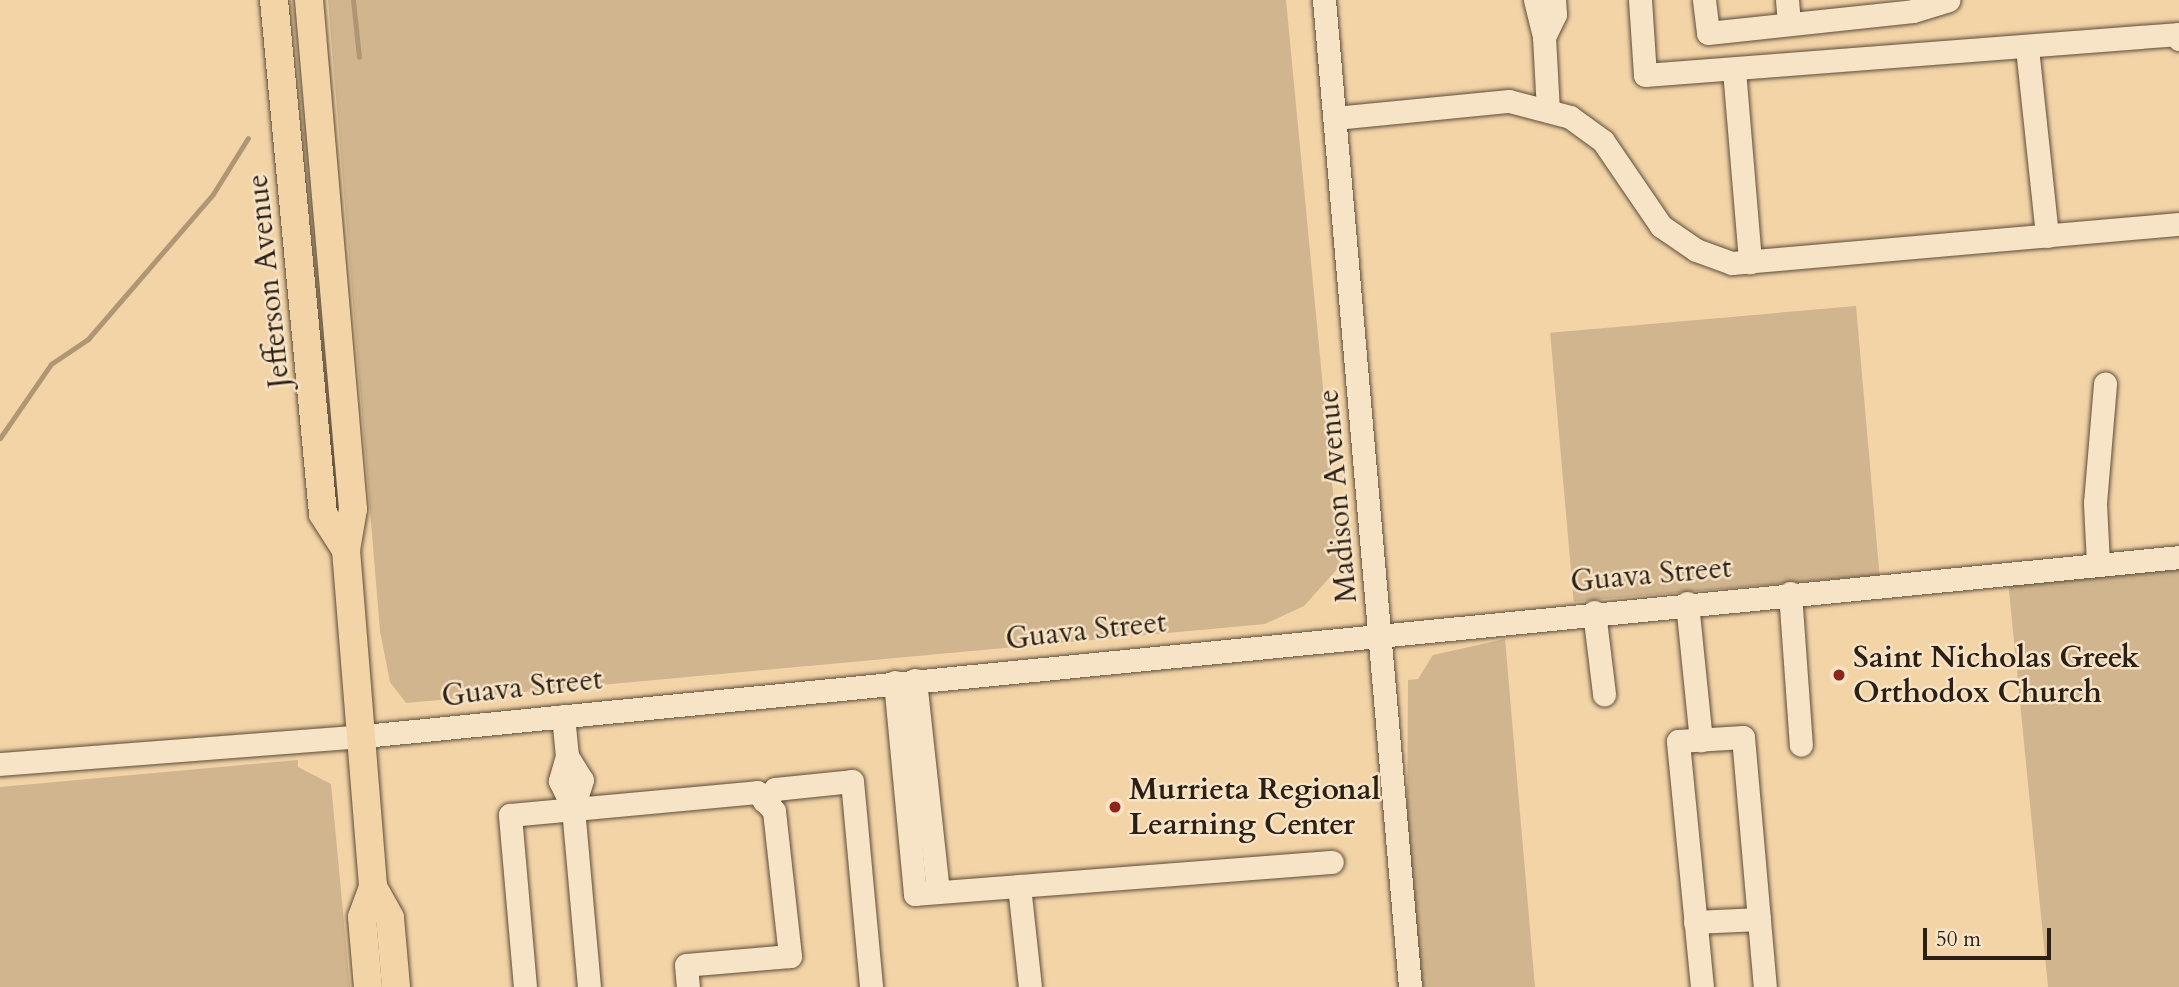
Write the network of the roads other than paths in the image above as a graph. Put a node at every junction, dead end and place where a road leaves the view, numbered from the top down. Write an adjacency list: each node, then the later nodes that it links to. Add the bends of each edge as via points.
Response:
1 (274, 0): 22 (main road, Jefferson Avenue, via 323,514)
2 (309, 0): 22 (main road, Jefferson Avenue, via 353,509)
3 (1324, 0): 17 (street, Madison Avenue)
4 (1535, 0): 12 (street)
5 (1553, 0): 12 (street, via 1555,14)
6 (1640, 0): 15 (street, via 1646,75)
7 (1704, 0): 11 (street, via 1708,33)
8 (1787, 0): 11 (street)
9 (1948, 0): 10 (street); 11 (street, via 1913,11)
10 (1958, 0)
11 (1789, 24)
12 (1544, 37): 16 (street)
13 (2179, 39): 14 (street, via 2179,34)
14 (2027, 48): 15 (street); 19 (street)
15 (1734, 70): 20 (street)
16 (1548, 111): 17 (street, via 1509,101); 20 (street, via 1570,117 1603,141 1661,226 1696,250 1732,263)
17 (1335, 118): 28 (street, Madison Avenue)
18 (2179, 224): 19 (street)
19 (2047, 236): 20 (street)
20 (1750, 262)
21 (2105, 383): 24 (street, via 2095,503)
22 (346, 550): 32 (main road, Jefferson Avenue)
23 (2179, 557): 24 (street, Guava Street)
24 (2098, 563): 25 (street, Guava Street)
25 (1790, 593): 26 (street, Guava Street); 34 (street)
26 (1687, 603): 27 (street, Guava Street); 33 (street)
27 (1594, 612): 28 (street, Guava Street); 30 (street)
28 (1383, 632): 29 (street, Guava Street); 51 (street, Madison Avenue)
29 (905, 681): 31 (street, Guava Street); 41 (street); 41 (street, via 915,894)
30 (1604, 694)
31 (563, 716): 32 (street, Guava Street); 37 (street, via 568,756 560,781)
32 (365, 736): 35 (street, Guava Street); 40 (main road, Jefferson Avenue)
33 (1701, 740): 42 (street, via 1743,737); 43 (street, via 1678,741)
34 (1801, 745)
35 (0, 764)
36 (764, 801): 37 (street, via 757,792); 48 (street, via 774,811 790,956 686,965); 49 (street, via 775,789 852,781)
37 (573, 808): 46 (street, via 510,815); 47 (street)
38 (1332, 862): 39 (street)
39 (1019, 886): 41 (street); 50 (street)
40 (373, 887): 44 (main road, Jefferson Avenue, via 362,917); 45 (main road, Jefferson Avenue, via 390,918)
41 (938, 892)
42 (1759, 919): 43 (street); 53 (street)
43 (1695, 922): 52 (street)
44 (368, 987)
45 (396, 987)
46 (525, 987)
47 (589, 987)
48 (688, 987)
49 (871, 987)
50 (1030, 987)
51 (1410, 987)
52 (1702, 987)
53 (1765, 987)

